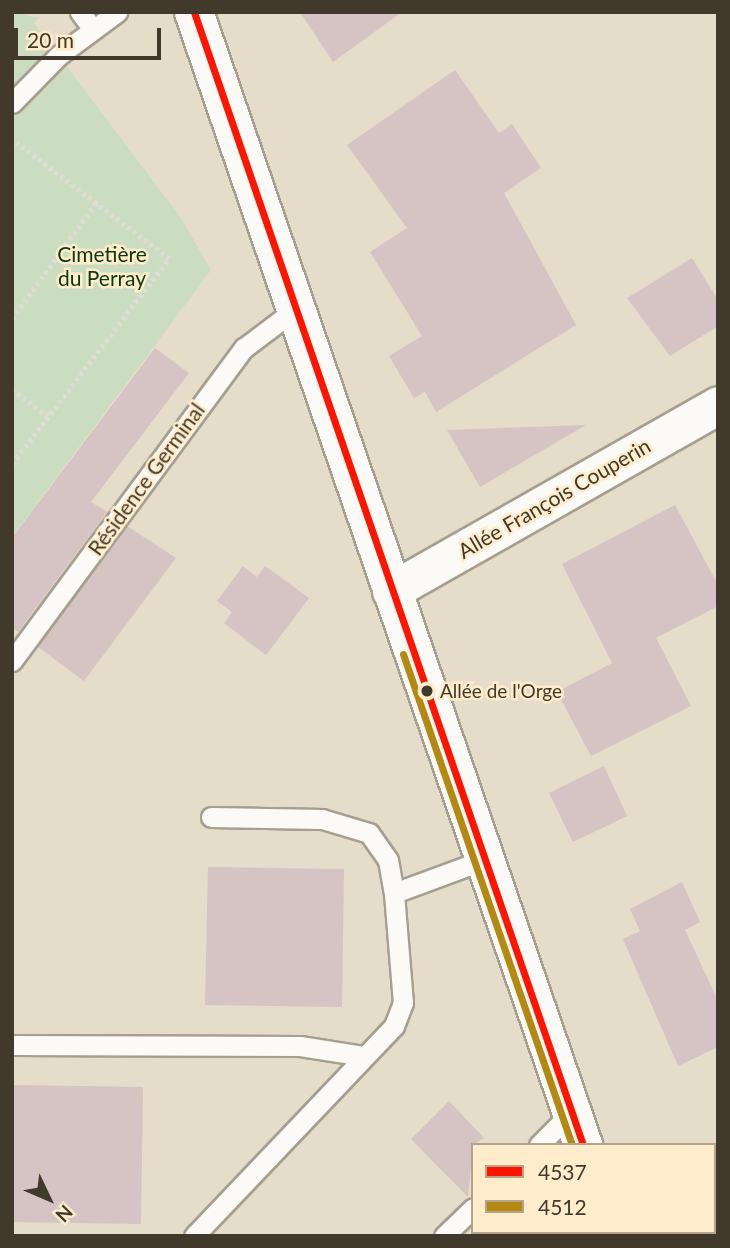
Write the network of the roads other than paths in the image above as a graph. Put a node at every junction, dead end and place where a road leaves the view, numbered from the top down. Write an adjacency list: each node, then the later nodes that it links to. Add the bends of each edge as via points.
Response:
1 (80, 12): 4 (lane)
2 (117, 12): 4 (lane)
3 (194, 12): 6 (main road)
4 (93, 29): 5 (lane)
5 (12, 103)
6 (293, 311): 8 (main road); 9 (lane, Résidence Germinal, via 244,348)
7 (718, 405): 8 (street, Allée François Couperin)
8 (391, 591): 11 (main road)
9 (12, 661)
10 (211, 817): 12 (lane, via 322,819 369,833 388,860)
11 (483, 860): 12 (lane); 15 (main road)
12 (394, 892): 14 (lane, via 403,1003 394,1026)
13 (12, 1045): 14 (lane, via 300,1046)
14 (364, 1056): 18 (lane)
15 (578, 1128): 16 (lane)
16 (544, 1143)
17 (471, 1210): 19 (lane)
18 (194, 1236)
19 (444, 1236)

